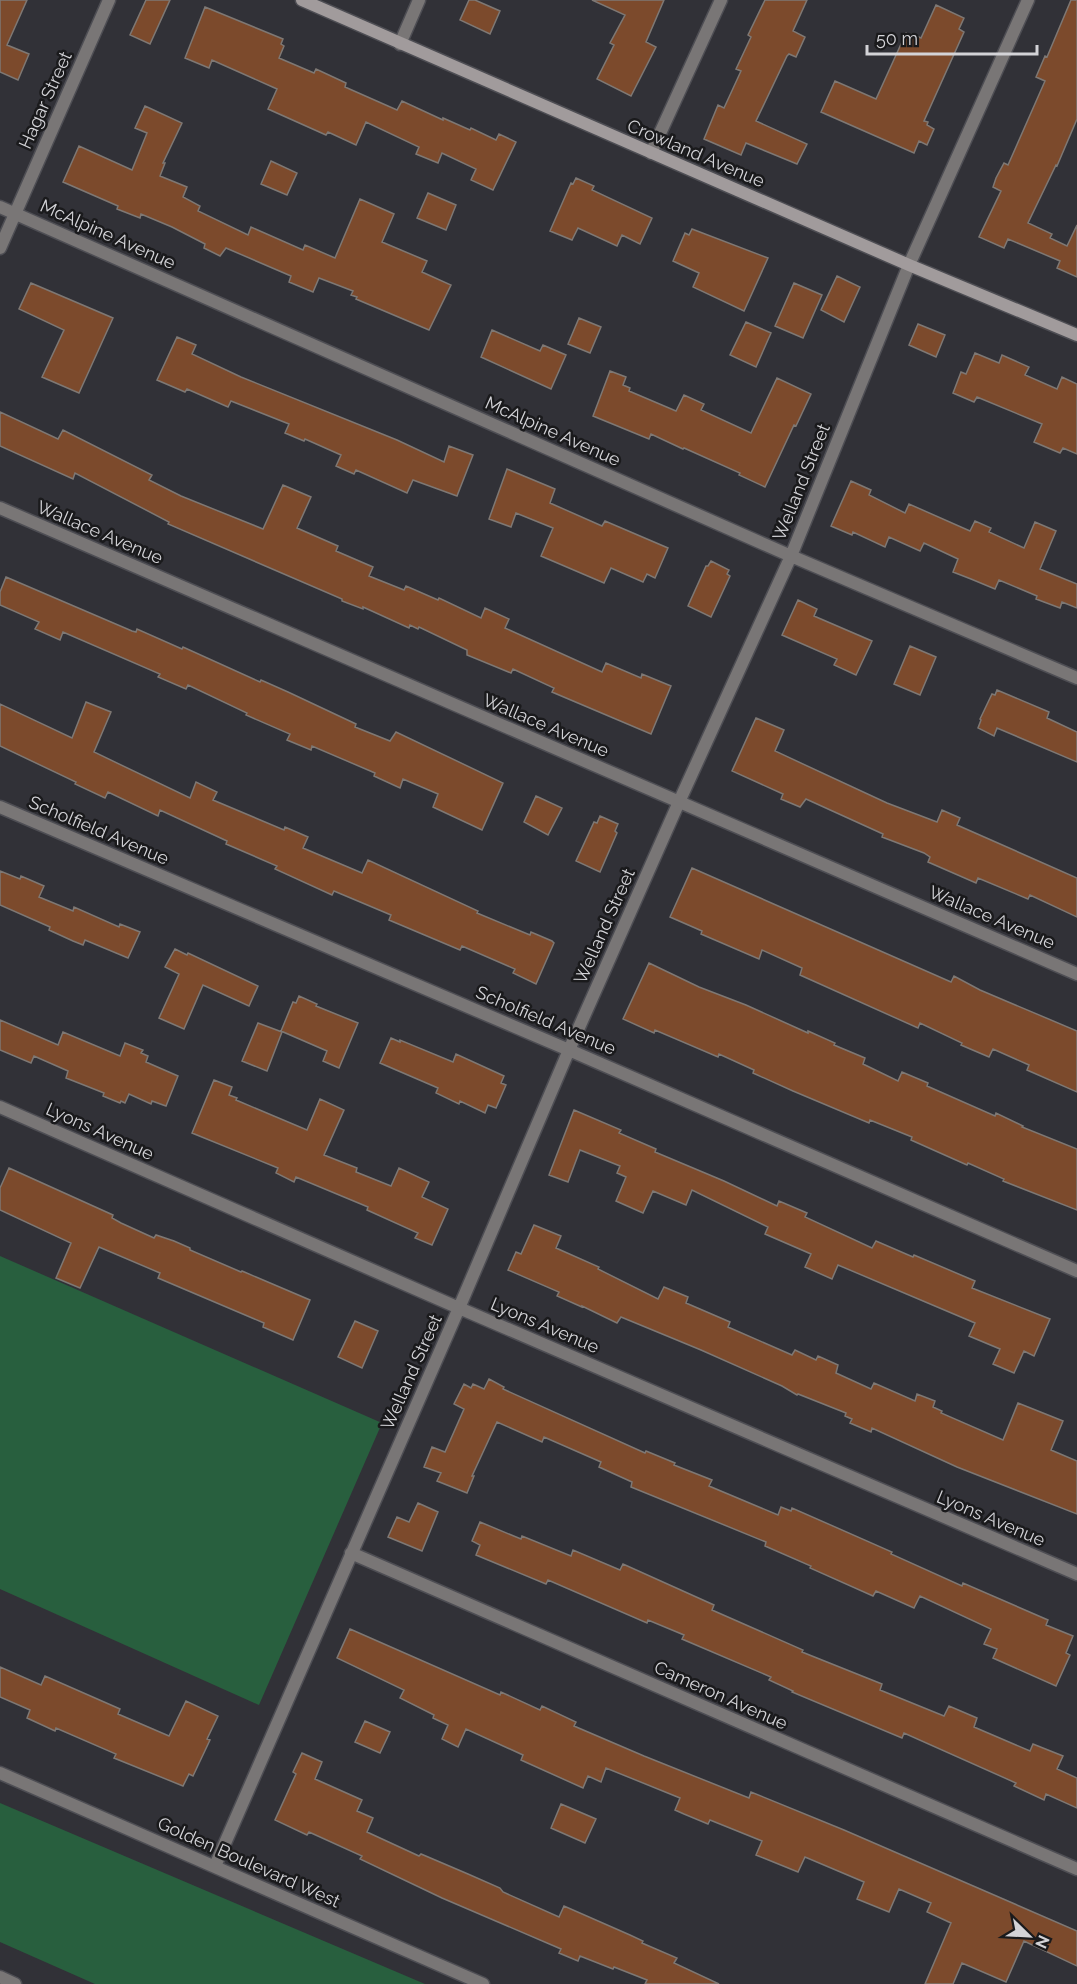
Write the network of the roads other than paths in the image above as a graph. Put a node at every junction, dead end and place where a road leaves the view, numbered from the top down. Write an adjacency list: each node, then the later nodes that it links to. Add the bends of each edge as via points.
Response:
1 (109, 0): 9 (street, Hagar Street)
2 (302, 0): 6 (main road, Crowland Avenue)
3 (419, 0): 6 (street)
4 (721, 0): 7 (street)
5 (1028, 0): 11 (street, Welland Street)
6 (399, 44): 7 (main road, Crowland Avenue)
7 (651, 153): 11 (main road, Crowland Avenue)
8 (0, 207): 9 (street, McAlpine Avenue)
9 (15, 213): 10 (street, Hagar Street); 14 (street, McAlpine Avenue)
10 (0, 248)
11 (909, 265): 12 (main road, Crowland Avenue); 14 (street, Welland Street)
12 (1077, 335)
13 (0, 508): 16 (street, Wallace Avenue)
14 (791, 556): 15 (street, McAlpine Avenue); 16 (street, Welland Street)
15 (1077, 678)
16 (679, 802): 18 (street, Wallace Avenue); 19 (street, Welland Street)
17 (0, 807): 19 (street, Scholfield Avenue)
18 (1077, 974)
19 (569, 1050): 21 (street, Scholfield Avenue); 22 (street, Welland Street)
20 (0, 1107): 22 (street, Lyons Avenue)
21 (1077, 1271)
22 (459, 1308): 23 (street, Welland Street); 24 (street, Lyons Avenue)
23 (351, 1553): 26 (street, Welland Street); 27 (street, Cameron Avenue)
24 (1077, 1574)
25 (0, 1773): 26 (street, Golden Boulevard West)
26 (215, 1866): 30 (street, Golden Boulevard West)
27 (1077, 1869)
28 (0, 1977): 29 (street)
29 (15, 1984)
30 (483, 1984)

